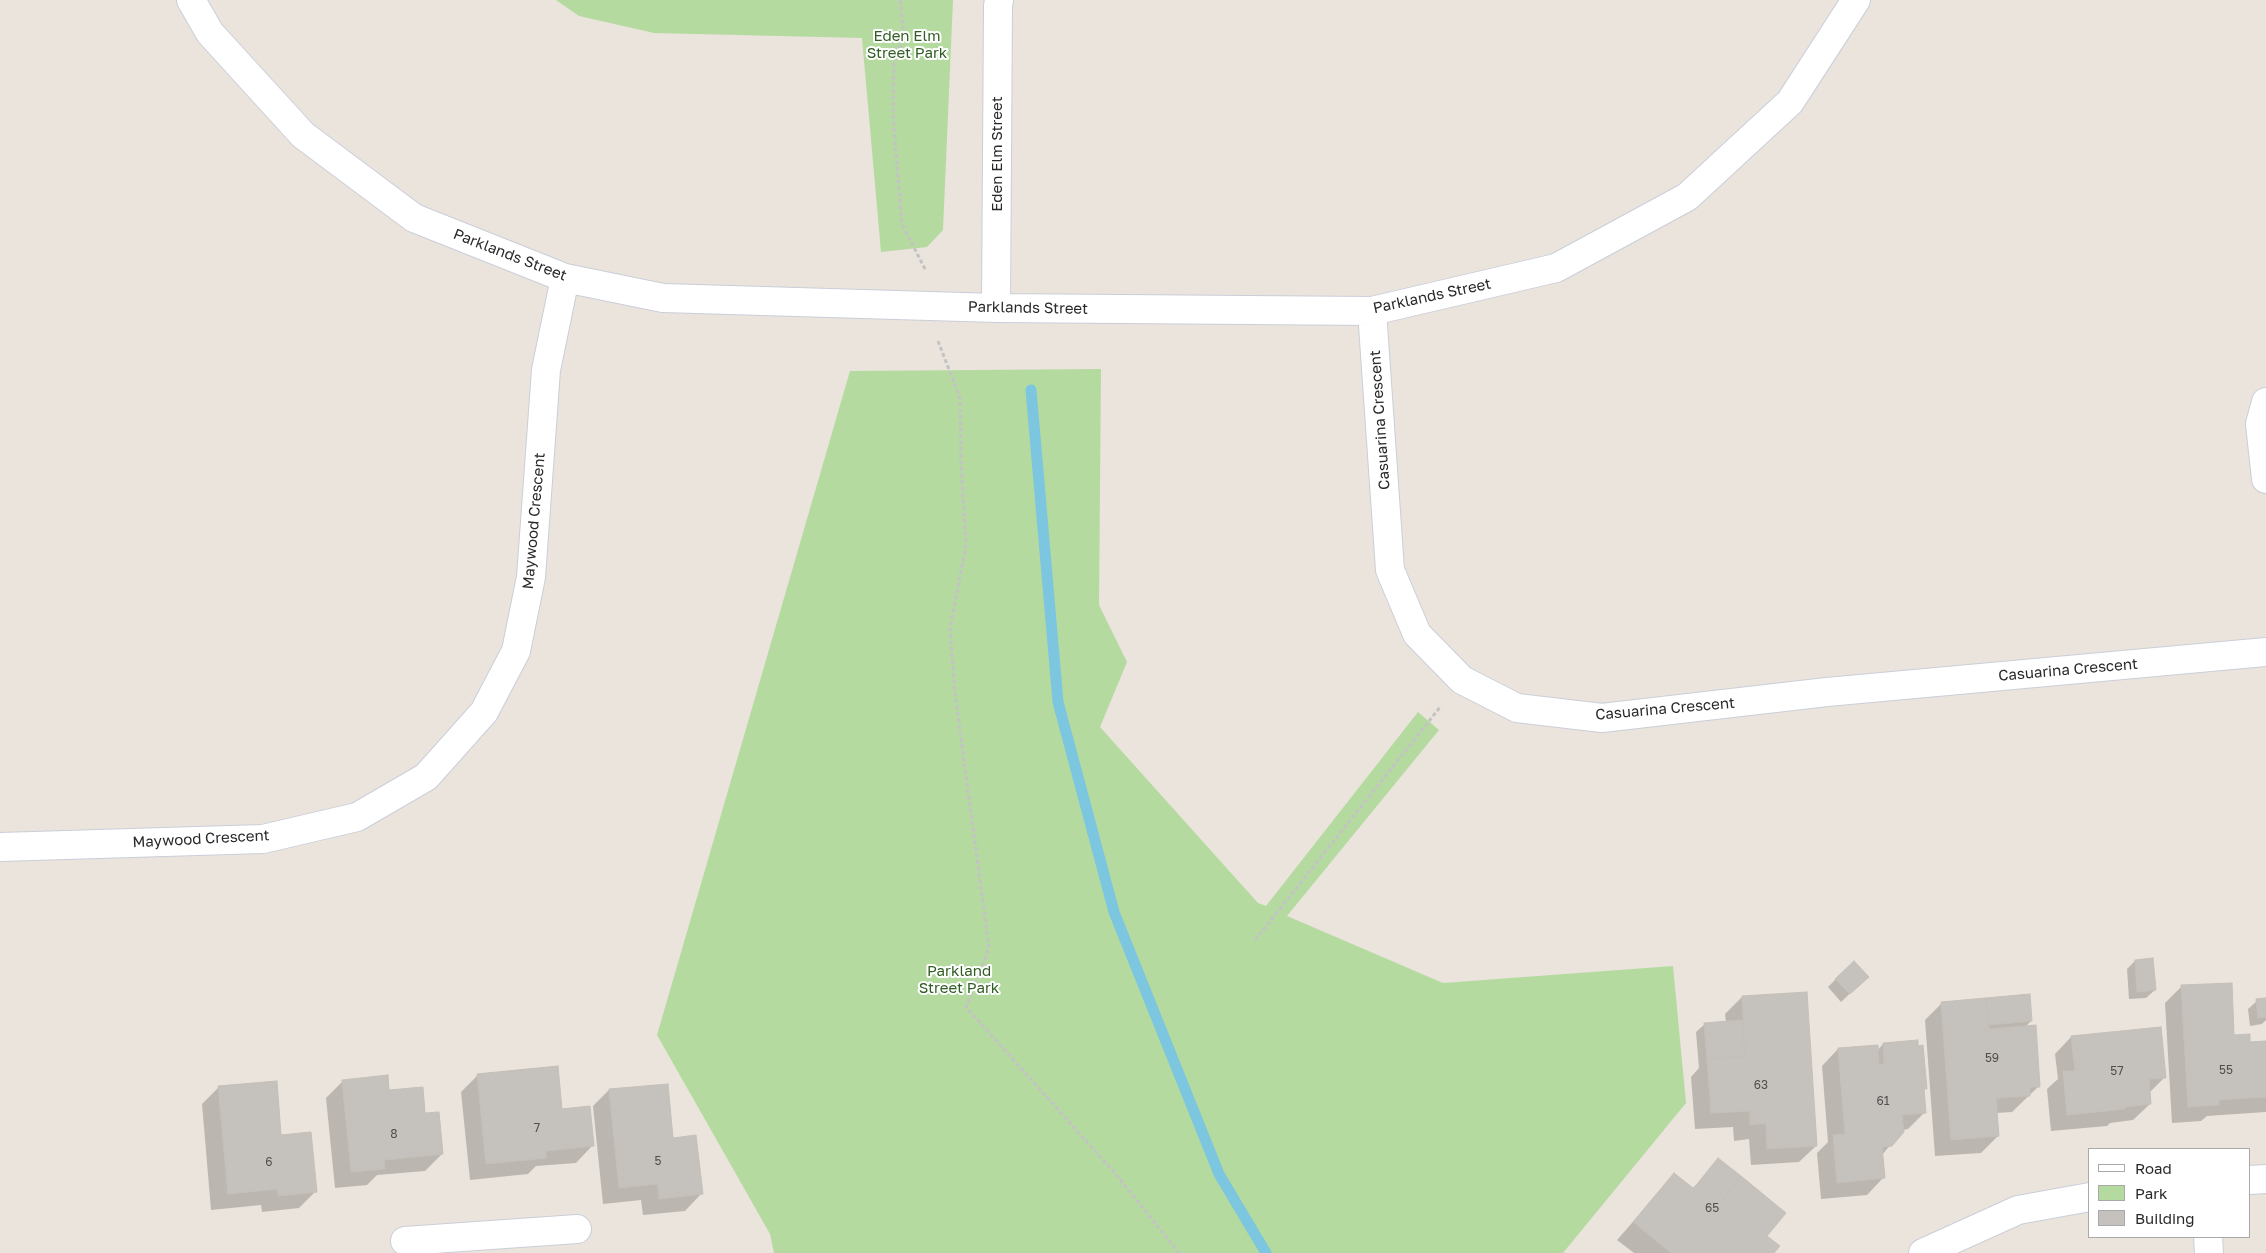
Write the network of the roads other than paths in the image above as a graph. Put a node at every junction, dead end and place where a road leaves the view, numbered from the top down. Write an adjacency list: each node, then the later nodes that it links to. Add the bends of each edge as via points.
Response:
1 (192, 0): 4 (street, Parklands Street, via 210,33 303,135 414,218)
2 (999, 0): 5 (street, Eden Elm Street)
3 (1856, 0): 6 (street, Parklands Street, via 1790,102 1687,197 1556,268)
4 (565, 278): 5 (street, Parklands Street, via 664,298); 10 (street, Maywood Crescent, via 546,370 531,577 516,651 484,712 426,777 357,818 263,839)
5 (996, 308): 6 (street, Parklands Street)
6 (1372, 311): 9 (street, Casuarina Crescent, via 1390,570 1417,634 1462,680 1518,708 1602,718 1827,692)
7 (2266, 402): 8 (street, via 2260,424)
8 (2266, 479)
9 (2266, 652)
10 (0, 847)
11 (2266, 1178): 12 (street)
12 (2251, 1180)
13 (2088, 1197): 18 (street, via 2018,1210)
14 (577, 1229): 17 (street)
15 (2208, 1238): 19 (street)
16 (405, 1241): 17 (street)
17 (499, 1244)
18 (1923, 1253)
19 (2209, 1253)

